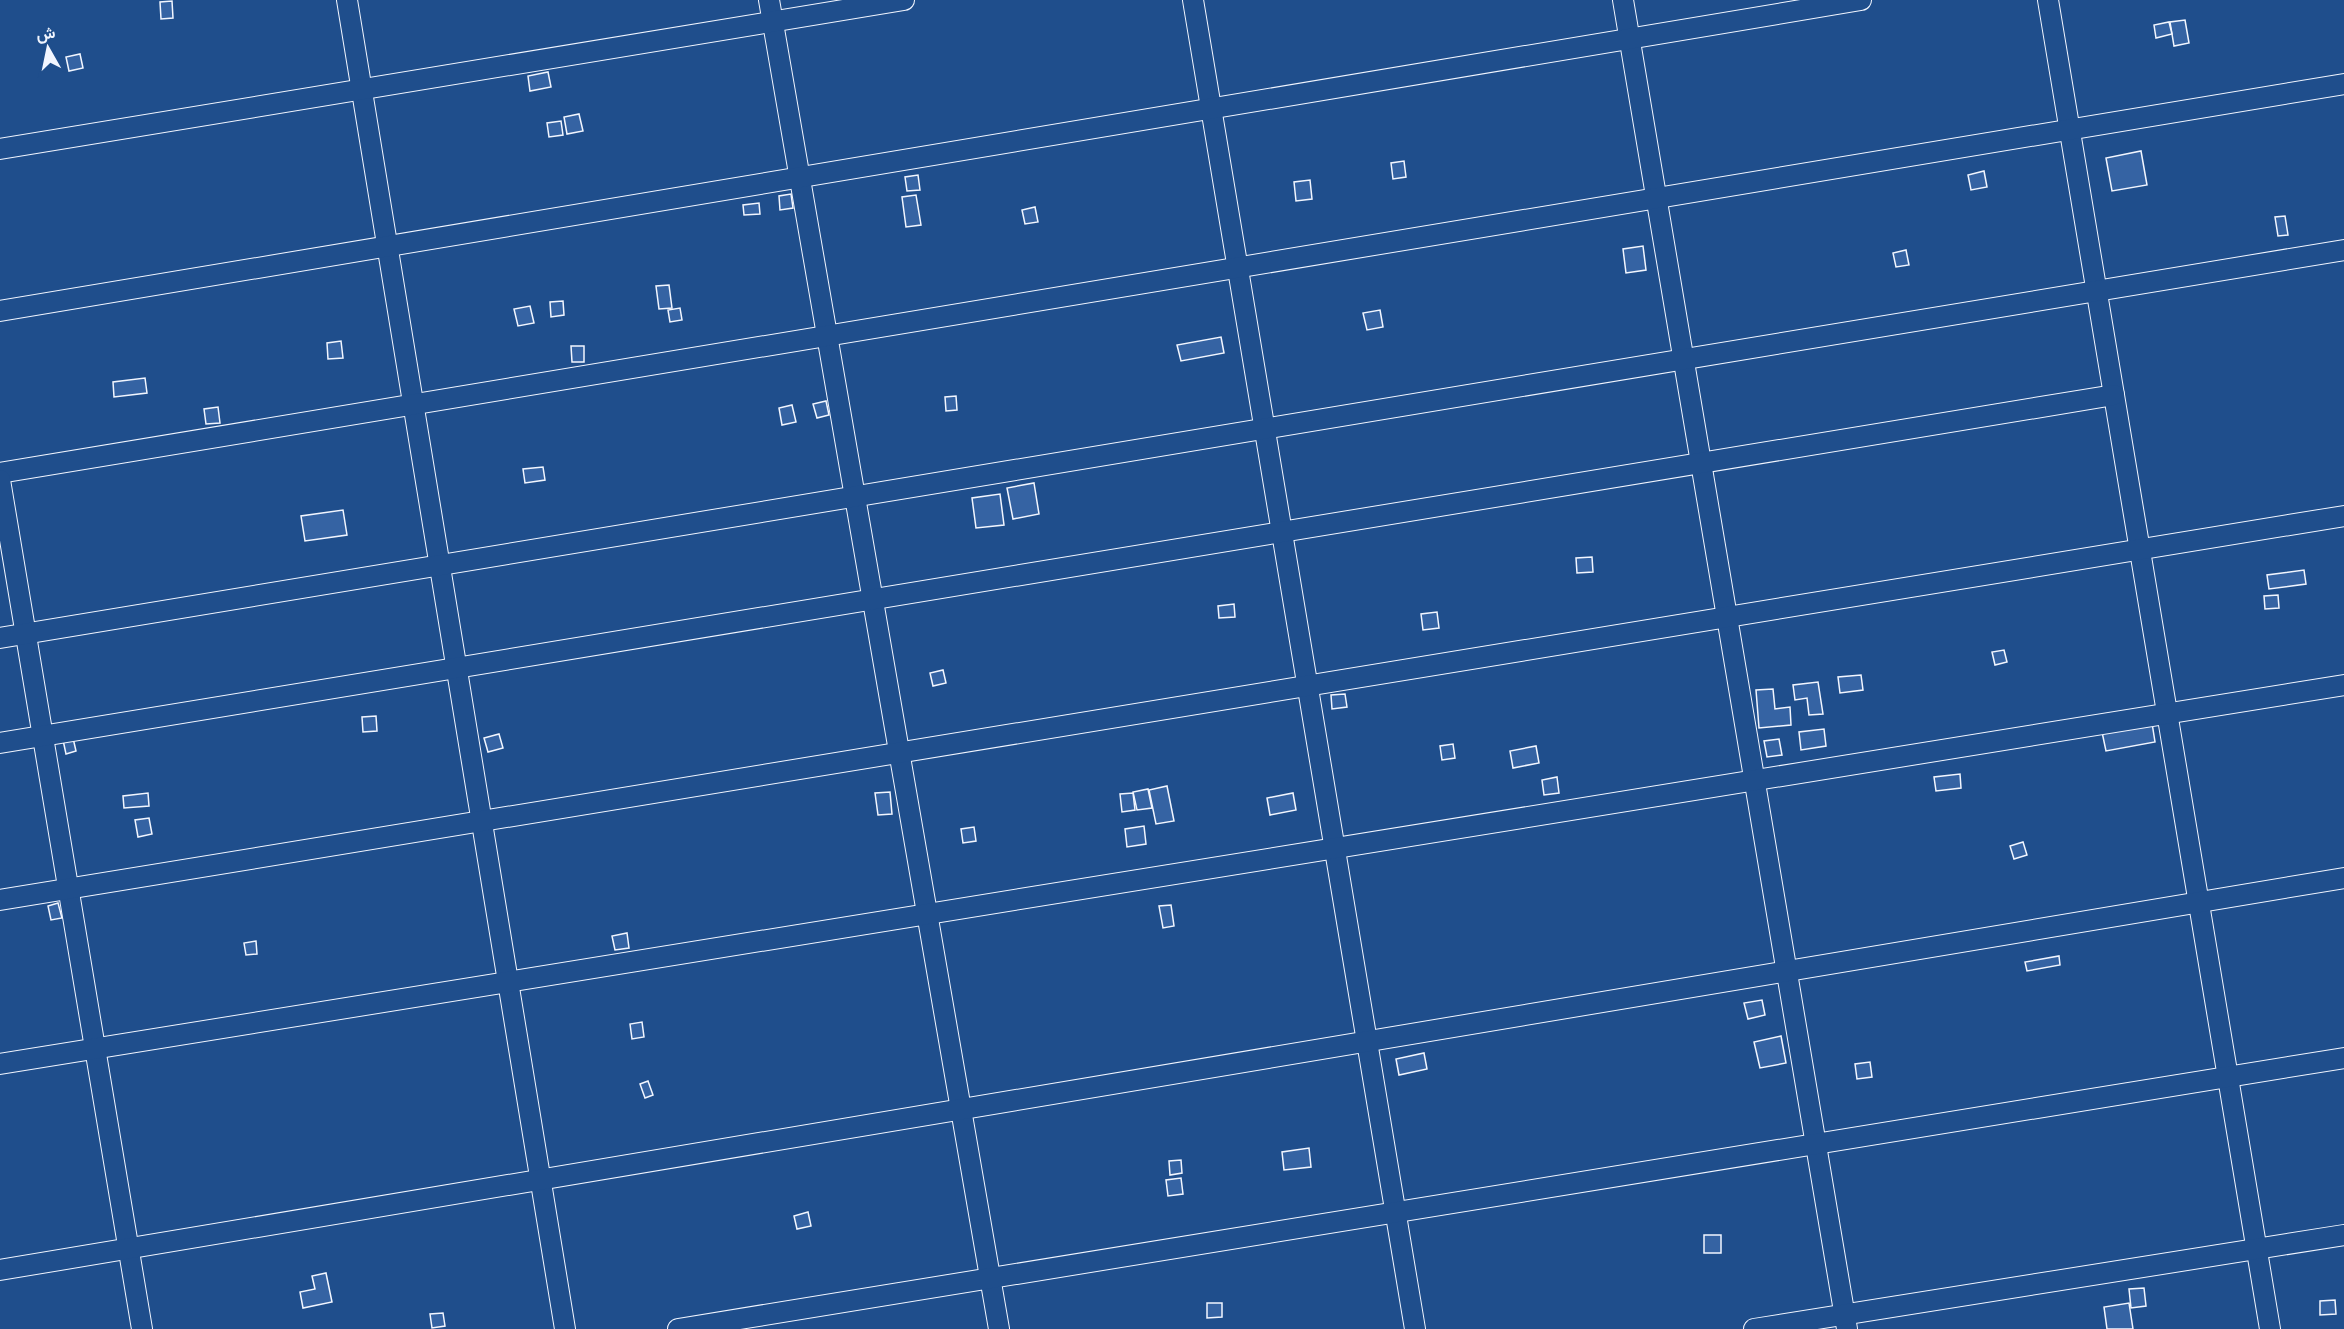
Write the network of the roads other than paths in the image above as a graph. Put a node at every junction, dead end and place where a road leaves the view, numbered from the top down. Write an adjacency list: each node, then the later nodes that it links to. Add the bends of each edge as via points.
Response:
1 (347, 0): 11 (street)
2 (769, 0): 8 (street)
3 (904, 0): 8 (street)
4 (1193, 0): 12 (street)
5 (1623, 0): 9 (street)
6 (1861, 0): 9 (street)
7 (2048, 0): 13 (street)
8 (773, 21): 11 (street); 15 (street)
9 (1629, 39): 12 (street); 16 (street)
10 (2344, 84): 13 (street)
11 (362, 90): 14 (street); 17 (street)
12 (1212, 108): 15 (street); 19 (street)
13 (2070, 129): 16 (street); 20 (street)
14 (0, 149)
15 (800, 177): 17 (street); 22 (street)
16 (1656, 198): 19 (street); 23 (street)
17 (387, 246): 21 (street); 25 (street)
18 (2344, 250): 20 (street)
19 (1238, 267): 22 (street); 26 (street)
20 (2097, 291): 23 (street); 24 (street)
21 (0, 310)
22 (827, 336): 25 (street); 30 (street)
23 (1683, 359): 26 (street); 27 (street)
24 (2114, 395): 27 (street); 33 (street)
25 (413, 404): 28 (street); 34 (street)
26 (1265, 428): 30 (street); 32 (street)
27 (1701, 463): 32 (street); 36 (street)
28 (0, 473)
29 (0, 480): 37 (street)
30 (855, 496): 34 (street); 35 (street)
31 (2344, 516): 33 (street)
32 (1282, 532): 35 (street); 41 (street)
33 (2140, 549): 36 (street); 42 (street)
34 (440, 565): 37 (street); 39 (street)
35 (873, 600): 39 (street); 45 (street)
36 (1727, 617): 41 (street); 46 (street)
37 (26, 634): 38 (street); 43 (street)
38 (0, 638)
39 (457, 668): 43 (street); 47 (street)
40 (2344, 685): 42 (street)
41 (1308, 686): 45 (street); 48 (street)
42 (2167, 714): 46 (street); 52 (street)
43 (43, 736): 44 (street); 50 (street)
44 (0, 743)
45 (899, 753): 47 (street); 53 (street)
46 (1755, 780): 48 (street); 54 (street)
47 (482, 822): 50 (street); 55 (street)
48 (1335, 848): 53 (street); 56 (street)
49 (2344, 878): 52 (street)
50 (69, 889): 51 (street); 57 (street)
51 (0, 900)
52 (2199, 902): 54 (street); 60 (street)
53 (927, 914): 55 (street); 61 (street)
54 (1787, 971): 56 (street); 62 (street)
55 (508, 982): 57 (street); 63 (street)
56 (1367, 1041): 61 (street); 64 (street)
57 (95, 1049): 59 (street); 66 (street)
58 (2344, 1058): 60 (street)
59 (0, 1064)
60 (2228, 1076): 62 (street); 67 (street)
61 (961, 1109): 63 (street); 69 (street)
62 (1816, 1143): 64 (street); 70 (street)
63 (540, 1179): 66 (street); 72 (street)
64 (1396, 1212): 69 (street); 75 (street)
65 (2344, 1235): 67 (street)
66 (129, 1248): 68 (street); 71 (street)
67 (2257, 1248): 70 (street); 77 (street)
68 (0, 1270)
69 (990, 1278): 73 (street); 74 (street)
70 (1846, 1322): 76 (street)
71 (142, 1329)
72 (565, 1329)
73 (678, 1329)
74 (999, 1329)
75 (1416, 1329)
76 (1754, 1329)
77 (2270, 1329)

